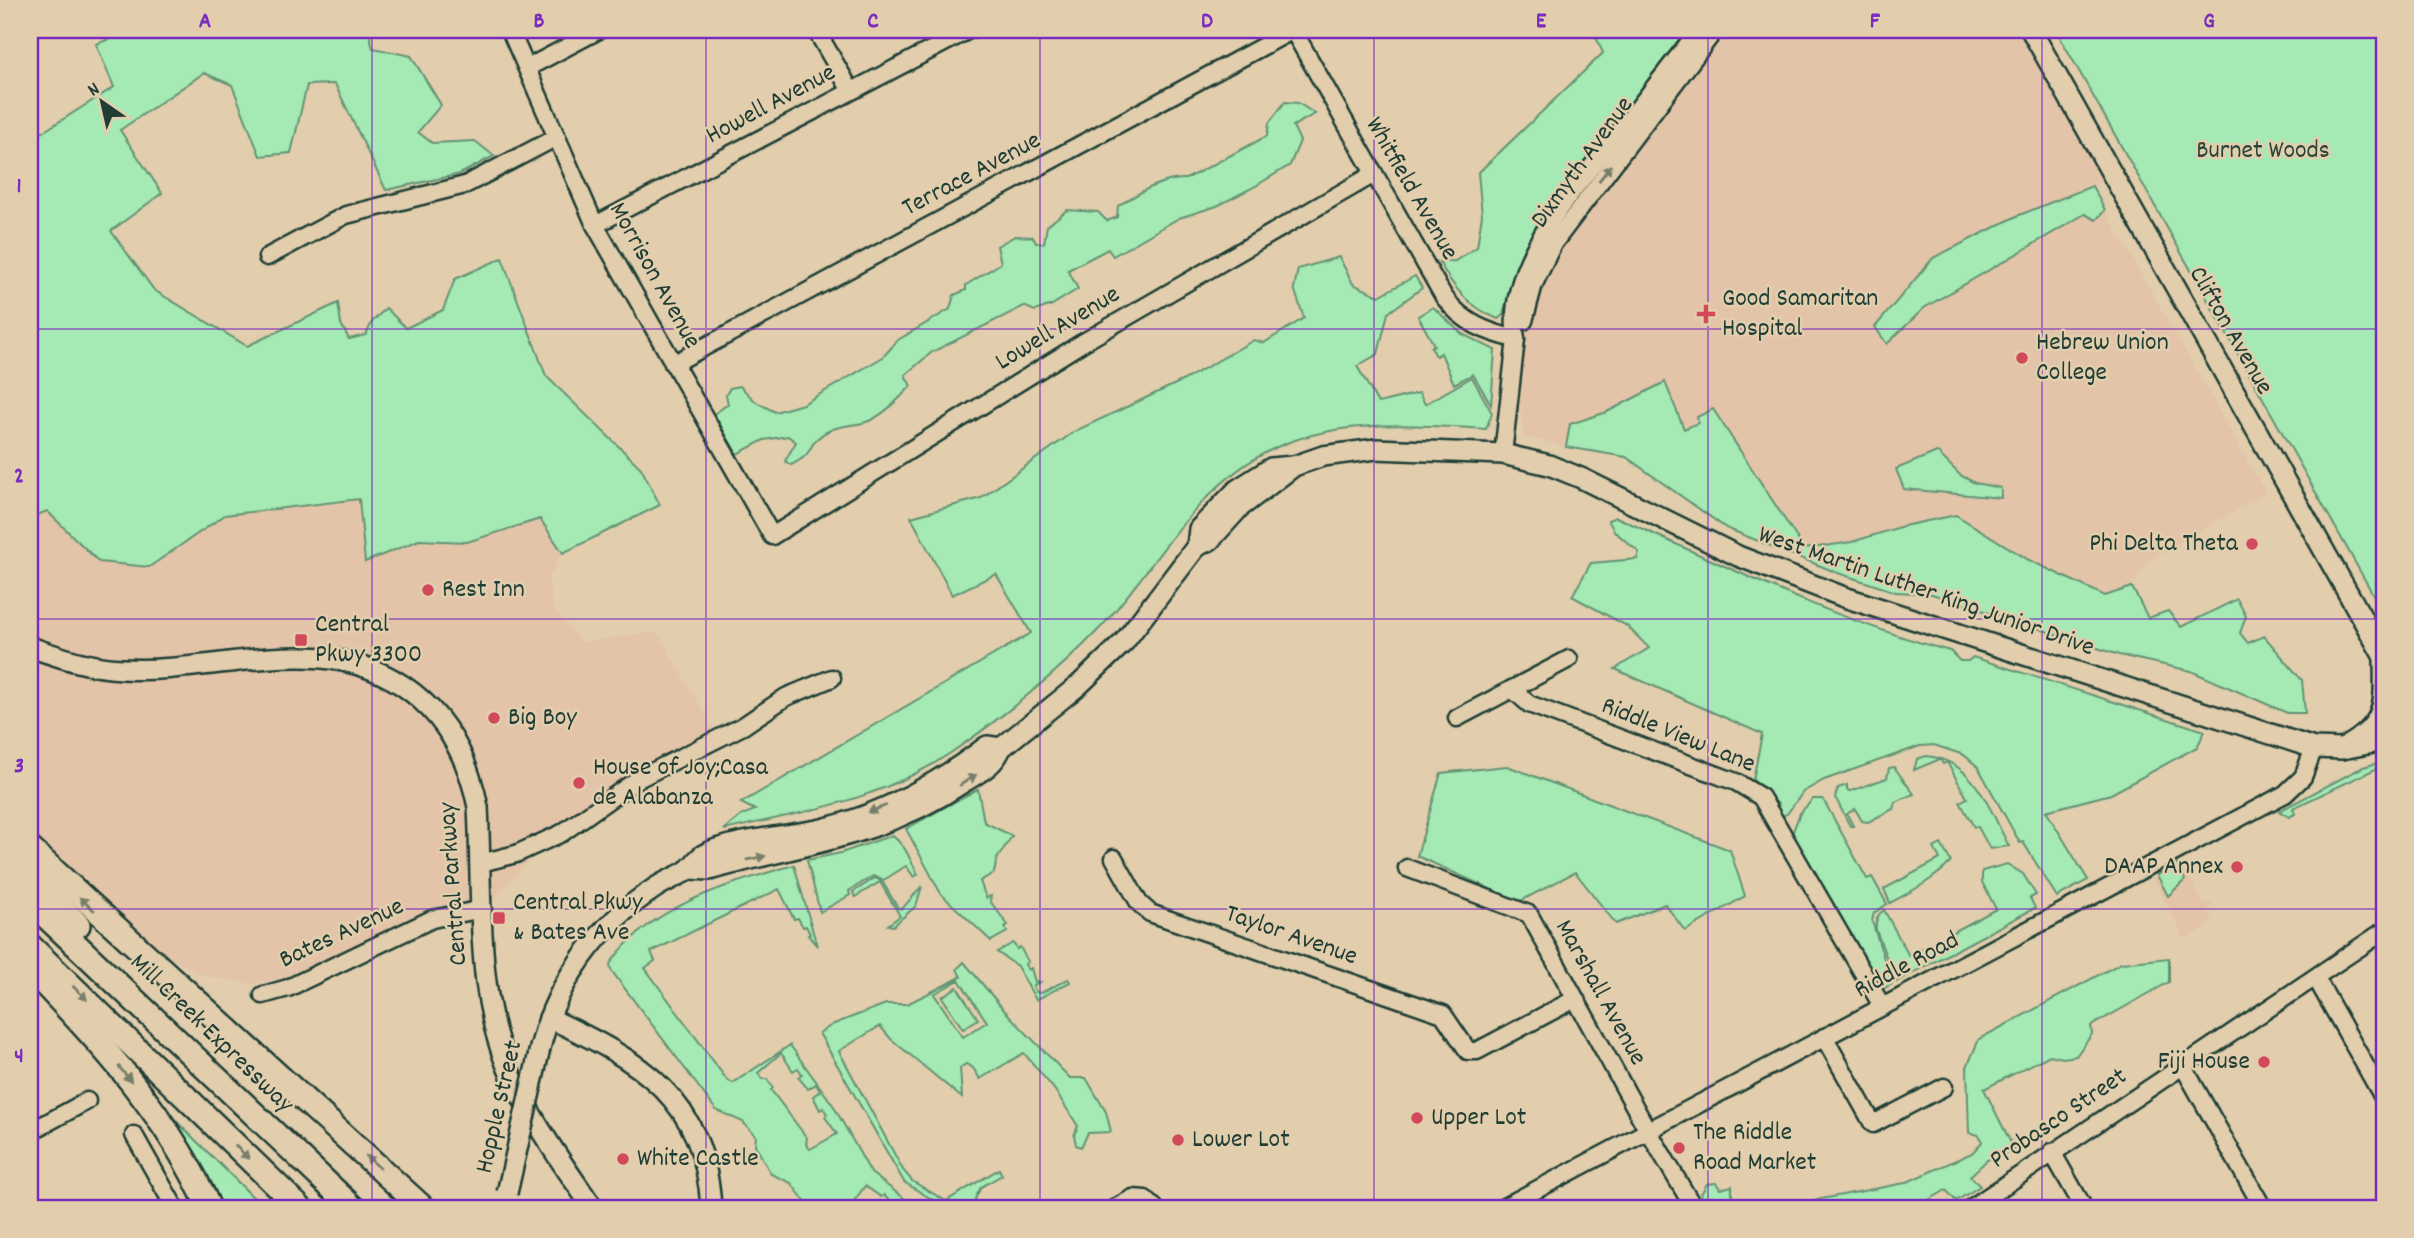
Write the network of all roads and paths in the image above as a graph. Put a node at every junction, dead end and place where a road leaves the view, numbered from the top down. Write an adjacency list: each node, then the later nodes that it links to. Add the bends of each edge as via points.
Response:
1 (510, 30): 9 (street, Morrison Avenue)
2 (599, 30): 9 (street)
3 (816, 30): 10 (street)
4 (969, 30): 10 (street, Howell Avenue)
5 (1293, 30): 12 (street, Whitfield Avenue); 16 (street, Terrace Avenue)
6 (1699, 30): 15 (street, Dixmyth Avenue, via 1548,226 1524,275 1513,322)
7 (1715, 30): 15 (street, Dixmyth Avenue, one-way to 7, via 1553,244)
8 (2031, 30): 20 (main road, Clifton Avenue)
9 (527, 68): 11 (street, Morrison Avenue)
10 (851, 91): 13 (street, Howell Avenue)
11 (557, 137): 13 (street, Morrison Avenue); 14 (street, via 465,185 346,215)
12 (1374, 174): 15 (street, Whitfield Avenue, via 1452,308 1479,328); 18 (street, Lowell Avenue, via 1092,337)
13 (595, 225): 16 (street, Morrison Avenue)
14 (267, 257)
15 (1516, 339): 17 (street, Dixmyth Avenue)
16 (673, 364): 18 (street, Morrison Avenue)
17 (1503, 454): 26 (main road, West Martin Luther King Junior Drive, via 1573,474 1738,556 1844,597); 44 (main road, West Martin Luther King Junior Drive, via 1368,449 1271,468 1238,489 1199,529 1197,546 1124,642 1001,748 987,746 887,806 821,829 702,856 689,869 638,899 602,932 563,985)
18 (772, 536)
19 (30, 647): 31 (main road, Central Parkway, via 74,662 124,670 312,656 346,660 388,677 423,702 458,746 474,787)
20 (2384, 656): 27 (main road, via 2383,711 2368,731)
21 (1569, 659): 23 (street)
22 (832, 678): 31 (street, via 786,697 743,726 638,779 562,833 516,854)
23 (1511, 690): 24 (street); 43 (street, Riddle View Lane, via 1529,704 1736,782 1761,797)
24 (1457, 718)
25 (2384, 741): 27 (main road, West Martin Luther King Junior Drive)
26 (2315, 748): 27 (main road, West Martin Luther King Junior Drive); 43 (street, Riddle Road, via 2303,777 2286,794)
27 (2342, 749): 28 (main road)
28 (2384, 754)
29 (30, 849): 59 (highway, one-way to 29)
30 (1114, 858): 42 (street, Taylor Avenue, via 1139,903 1150,913 1443,1014 1468,1051 1477,1051)
31 (481, 863): 35 (main road, Central Parkway)
32 (1407, 867): 42 (street, Marshall Avenue, via 1529,914)
33 (30, 877): 39 (highway, via 89,936)
34 (30, 901): 39 (highway, Mill Creek Expressway)
35 (483, 909): 41 (street, Bates Avenue, via 432,919 288,988); 61 (main road, Central Parkway, via 487,989 504,1057 515,1086)
36 (2384, 931): 40 (street, Probasco Street)
37 (30, 946): 57 (highway, one-way to 57)
38 (30, 969): 56 (highway, one-way to 56, via 152,1110)
39 (110, 974): 58 (highway, Mill Creek Expressway)
40 (2316, 978): 46 (street, Probasco Street); 48 (street)
41 (262, 995)
42 (1575, 999): 50 (street, Marshall Avenue)
43 (1882, 1006): 45 (street, Riddle Road)
44 (549, 1018): 60 (main road, Hopple Street, bridge); 62 (main road, via 619,1056 670,1094 702,1150)
45 (1824, 1037): 47 (street, via 1873,1124); 50 (street, Riddle Road)
46 (2183, 1066): 53 (street, Probasco Street); 68 (street)
47 (1944, 1087)
48 (2384, 1099)
49 (87, 1101): 51 (street)
50 (1647, 1130): 65 (street, Riddle Road); 66 (street, Marshall Avenue)
51 (30, 1132)
52 (134, 1135): 55 (street)
53 (2052, 1152): 54 (street); 67 (street, Probasco Street)
54 (2081, 1202)
55 (175, 1208)
56 (209, 1208)
57 (300, 1208)
58 (353, 1208)
59 (424, 1208)
60 (504, 1208)
61 (593, 1208)
62 (711, 1208)
63 (1115, 1208): 64 (street, via 1133,1198 1145,1199)
64 (1155, 1208)
65 (1502, 1208)
66 (1694, 1208)
67 (1971, 1208)
68 (2263, 1208)

